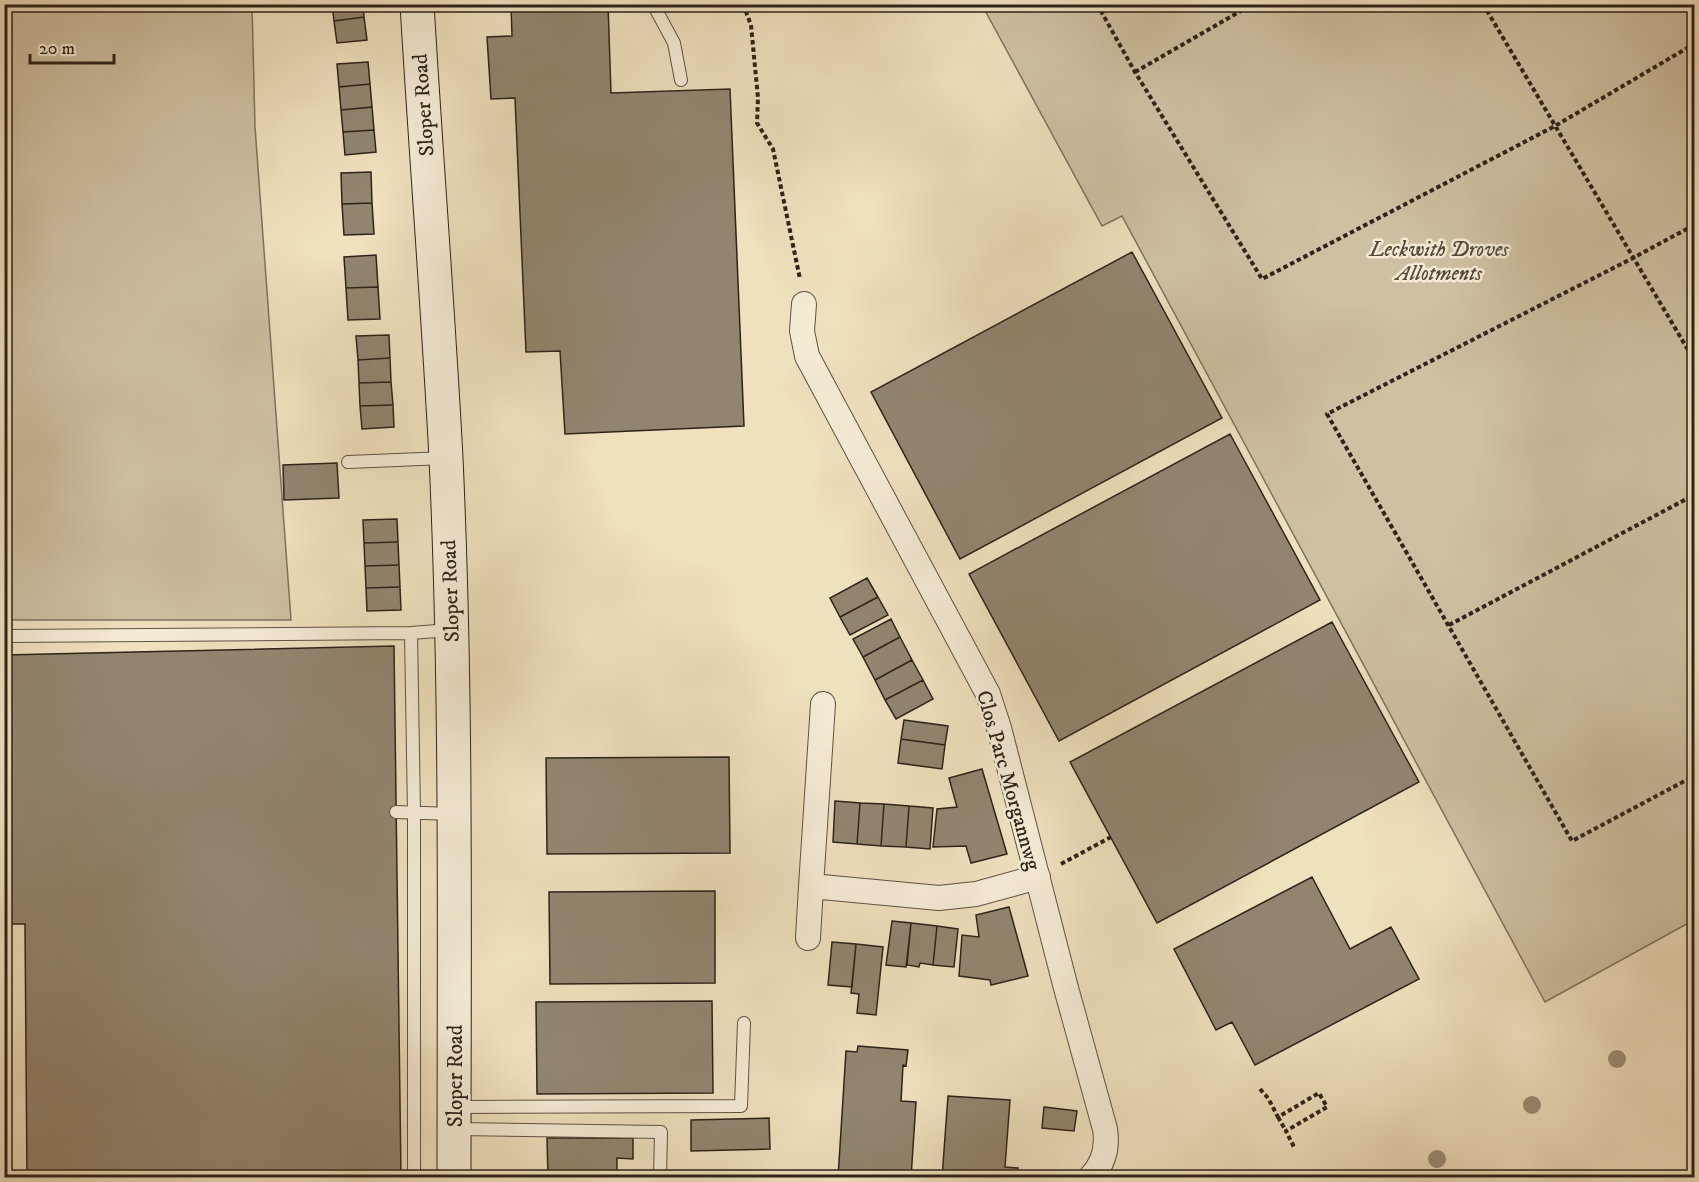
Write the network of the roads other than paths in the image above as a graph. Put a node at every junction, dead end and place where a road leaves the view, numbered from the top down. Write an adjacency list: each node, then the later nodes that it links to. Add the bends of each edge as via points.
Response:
1 (417, 4): 5 (street, Sloper Road)
2 (653, 4): 3 (lane, via 674,43)
3 (681, 80)
4 (804, 304): 14 (street, Clos Parc Morgannwg, via 801,331 807,356 988,694)
5 (446, 458): 6 (lane); 7 (street, Sloper Road)
6 (348, 462)
7 (451, 630): 8 (lane); 13 (street, Sloper Road)
8 (411, 633): 9 (lane); 12 (lane)
9 (4, 636)
10 (823, 704): 15 (street)
11 (396, 812): 12 (lane)
12 (414, 813): 13 (lane); 19 (lane)
13 (455, 814): 18 (street, Sloper Road)
14 (1036, 873): 15 (street, via 976,894 939,898); 22 (street, Clos Parc Morgannwg, via 1107,1140 1104,1158)
15 (811, 886): 16 (street)
16 (808, 938)
17 (744, 1023): 18 (lane, via 741,1106)
18 (454, 1118): 20 (street, Sloper Road); 21 (lane, via 661,1132)
19 (414, 1178)
20 (454, 1178)
21 (660, 1178)
22 (1090, 1178)

